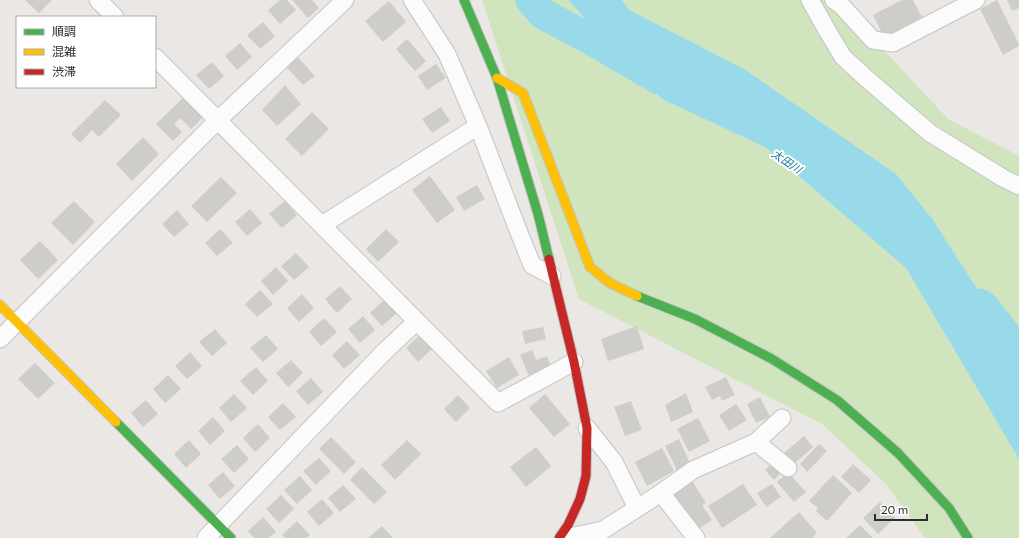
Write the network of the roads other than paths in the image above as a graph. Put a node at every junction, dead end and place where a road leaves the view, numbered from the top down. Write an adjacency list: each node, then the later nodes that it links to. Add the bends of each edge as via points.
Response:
1 (98, 0): 8 (street)
2 (345, 0): 11 (street)
3 (412, 0): 12 (street, via 447,54)
4 (464, 0): 10 (street)
5 (810, 0): 13 (street, via 843,57 867,79 930,133)
6 (834, 0): 7 (street, via 873,40 893,42)
7 (976, 0)
8 (114, 16)
9 (156, 58): 11 (street)
10 (497, 78): 15 (street, via 538,214); 34 (street, via 523,93 590,267 610,283 644,300 695,319 772,359 837,400 898,453 949,508)
11 (218, 120): 14 (street); 18 (street)
12 (478, 126): 14 (street); 15 (street, via 532,265)
13 (1019, 186)
14 (322, 224): 17 (street)
15 (552, 276): 20 (street)
16 (0, 304): 18 (street)
17 (417, 321): 20 (street, via 498,403); 27 (street, via 384,352)
18 (18, 322): 19 (street); 27 (street)
19 (0, 339)
20 (574, 362): 22 (street)
21 (782, 418): 23 (street)
22 (587, 428): 26 (street, via 614,462); 31 (street, via 586,476 580,499)
23 (756, 442): 24 (street); 25 (street, via 693,470)
24 (788, 468)
25 (661, 493): 26 (street); 33 (street)
26 (637, 508): 28 (street, via 603,530)
27 (219, 526): 29 (street); 30 (street)
28 (587, 536): 32 (street)
29 (206, 538)
30 (231, 538)
31 (559, 538)
32 (565, 538)
33 (696, 538)
34 (968, 538)

